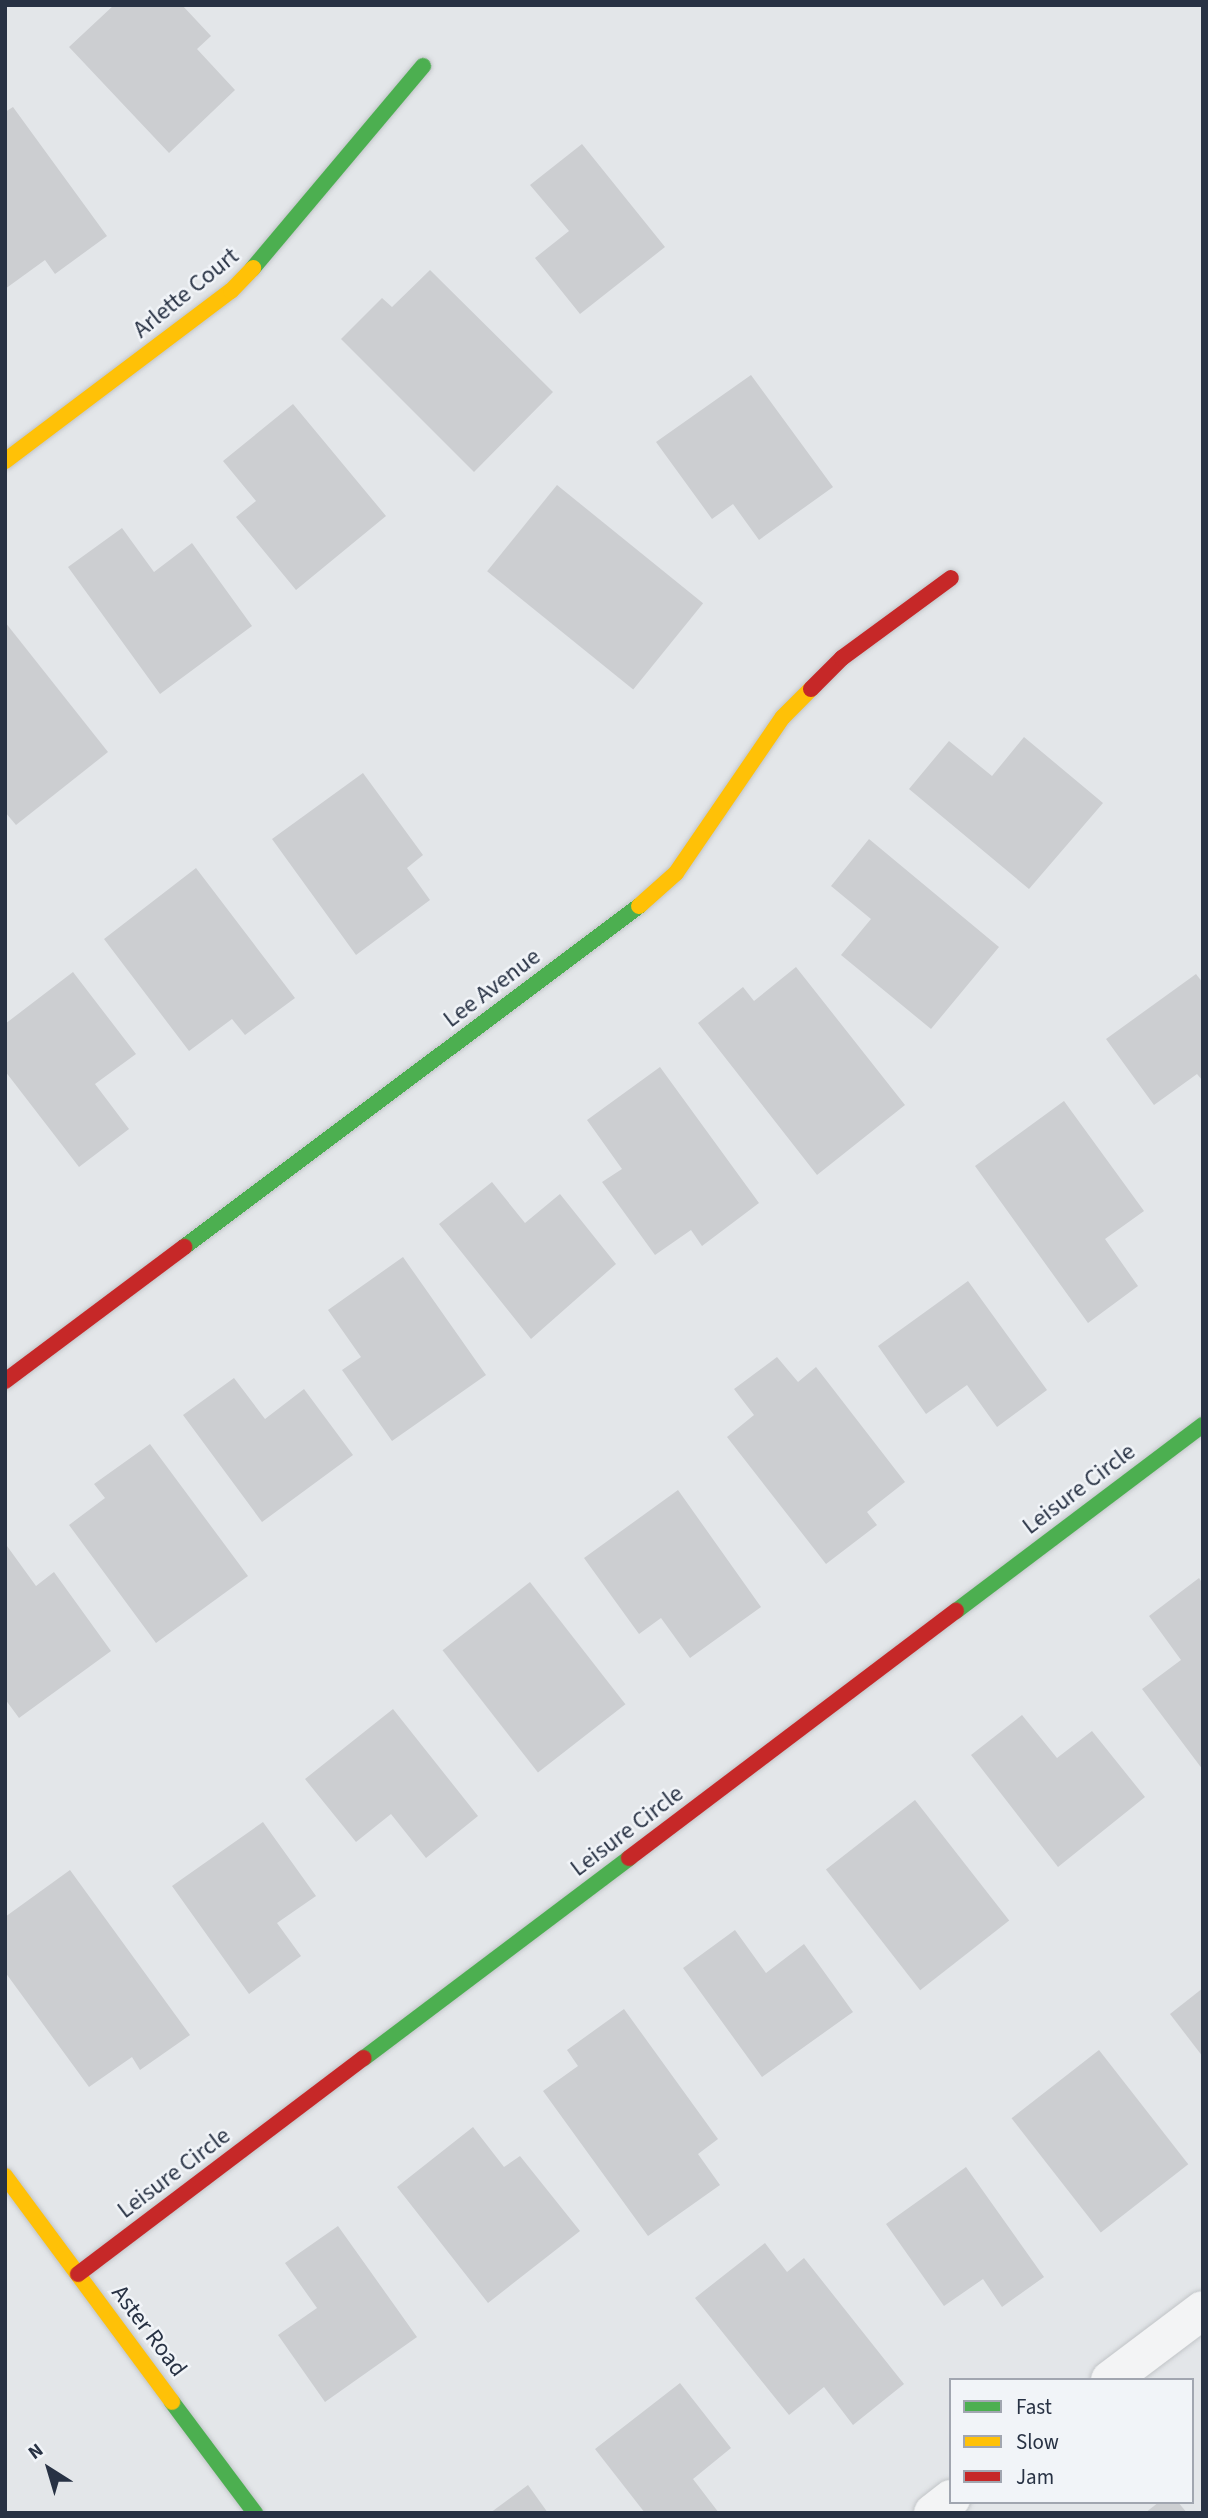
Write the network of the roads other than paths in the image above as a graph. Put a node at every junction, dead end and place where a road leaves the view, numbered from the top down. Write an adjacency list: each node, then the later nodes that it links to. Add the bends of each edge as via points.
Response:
1 (423, 66): 2 (street, Arlette Court, via 274,247 231,291)
2 (5, 461)
3 (951, 578): 4 (street, Lee Avenue, via 842,659 783,717 676,873 629,914)
4 (5, 1381)
5 (1203, 1425): 7 (street, Leisure Circle)
6 (5, 2176): 7 (street, Aster Road)
7 (78, 2274): 11 (street, Aster Road)
8 (1203, 2309): 9 (street)
9 (1113, 2378)
10 (949, 2501): 12 (street)
11 (255, 2513)
12 (933, 2513)

